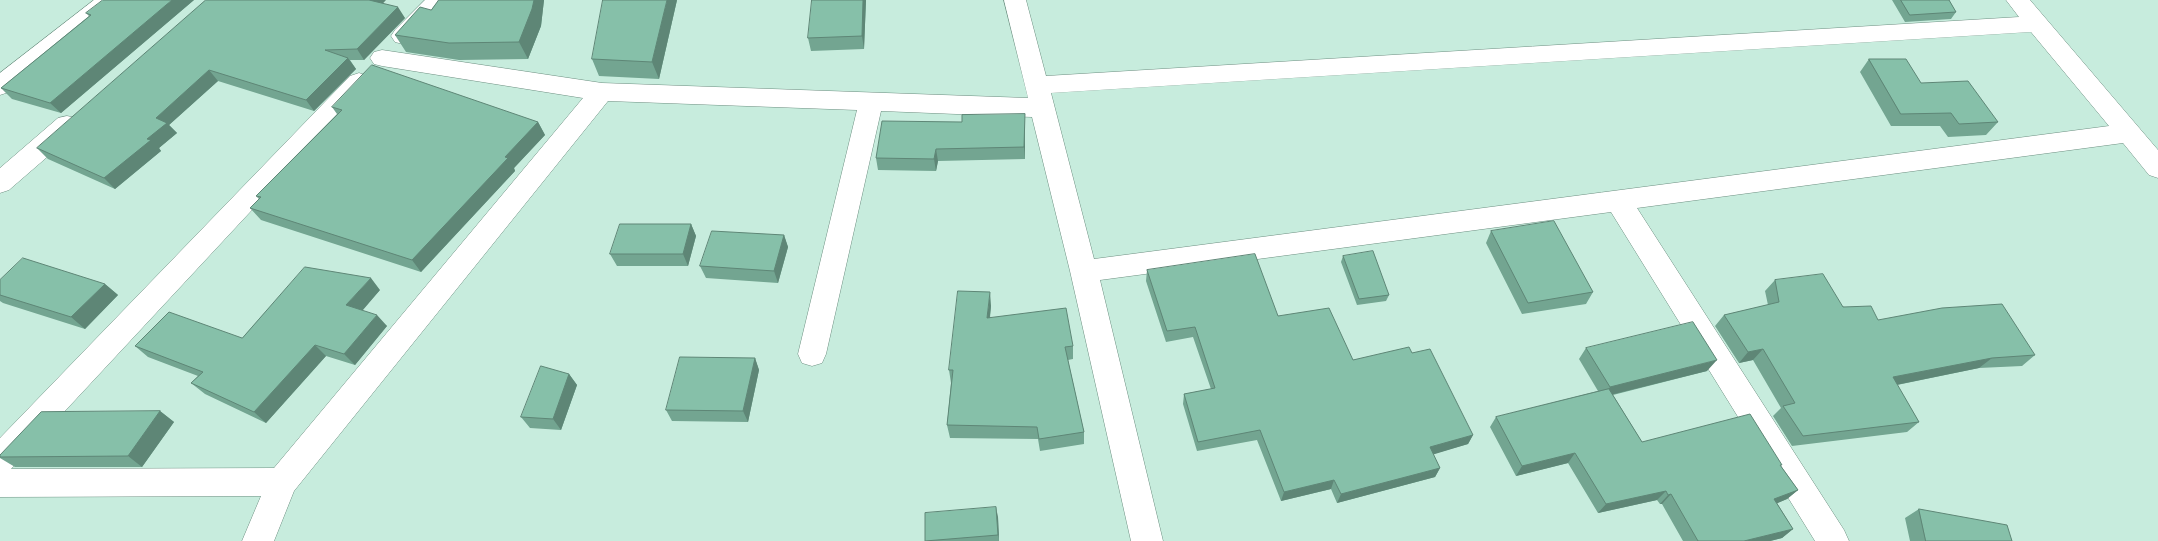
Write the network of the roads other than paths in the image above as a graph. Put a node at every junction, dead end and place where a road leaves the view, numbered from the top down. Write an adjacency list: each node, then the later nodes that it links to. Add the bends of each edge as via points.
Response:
1 (109, 0): 6 (street)
2 (438, 0): 5 (street)
3 (1015, 0): 8 (street)
4 (2026, 8): 8 (street); 11 (street)
5 (382, 58): 7 (street); 17 (street)
6 (0, 86)
7 (602, 92): 9 (street); 18 (street)
8 (1040, 97): 9 (street); 15 (street)
9 (871, 102): 16 (street)
10 (83, 111): 13 (street)
11 (2128, 133): 12 (street); 14 (street)
12 (2158, 168)
13 (0, 183)
14 (1618, 200): 15 (street); 22 (street)
15 (1084, 270): 21 (street)
16 (812, 354)
17 (0, 459)
18 (282, 482): 19 (street); 20 (street)
19 (0, 483)
20 (258, 541)
21 (1147, 541)
22 (1833, 541)

